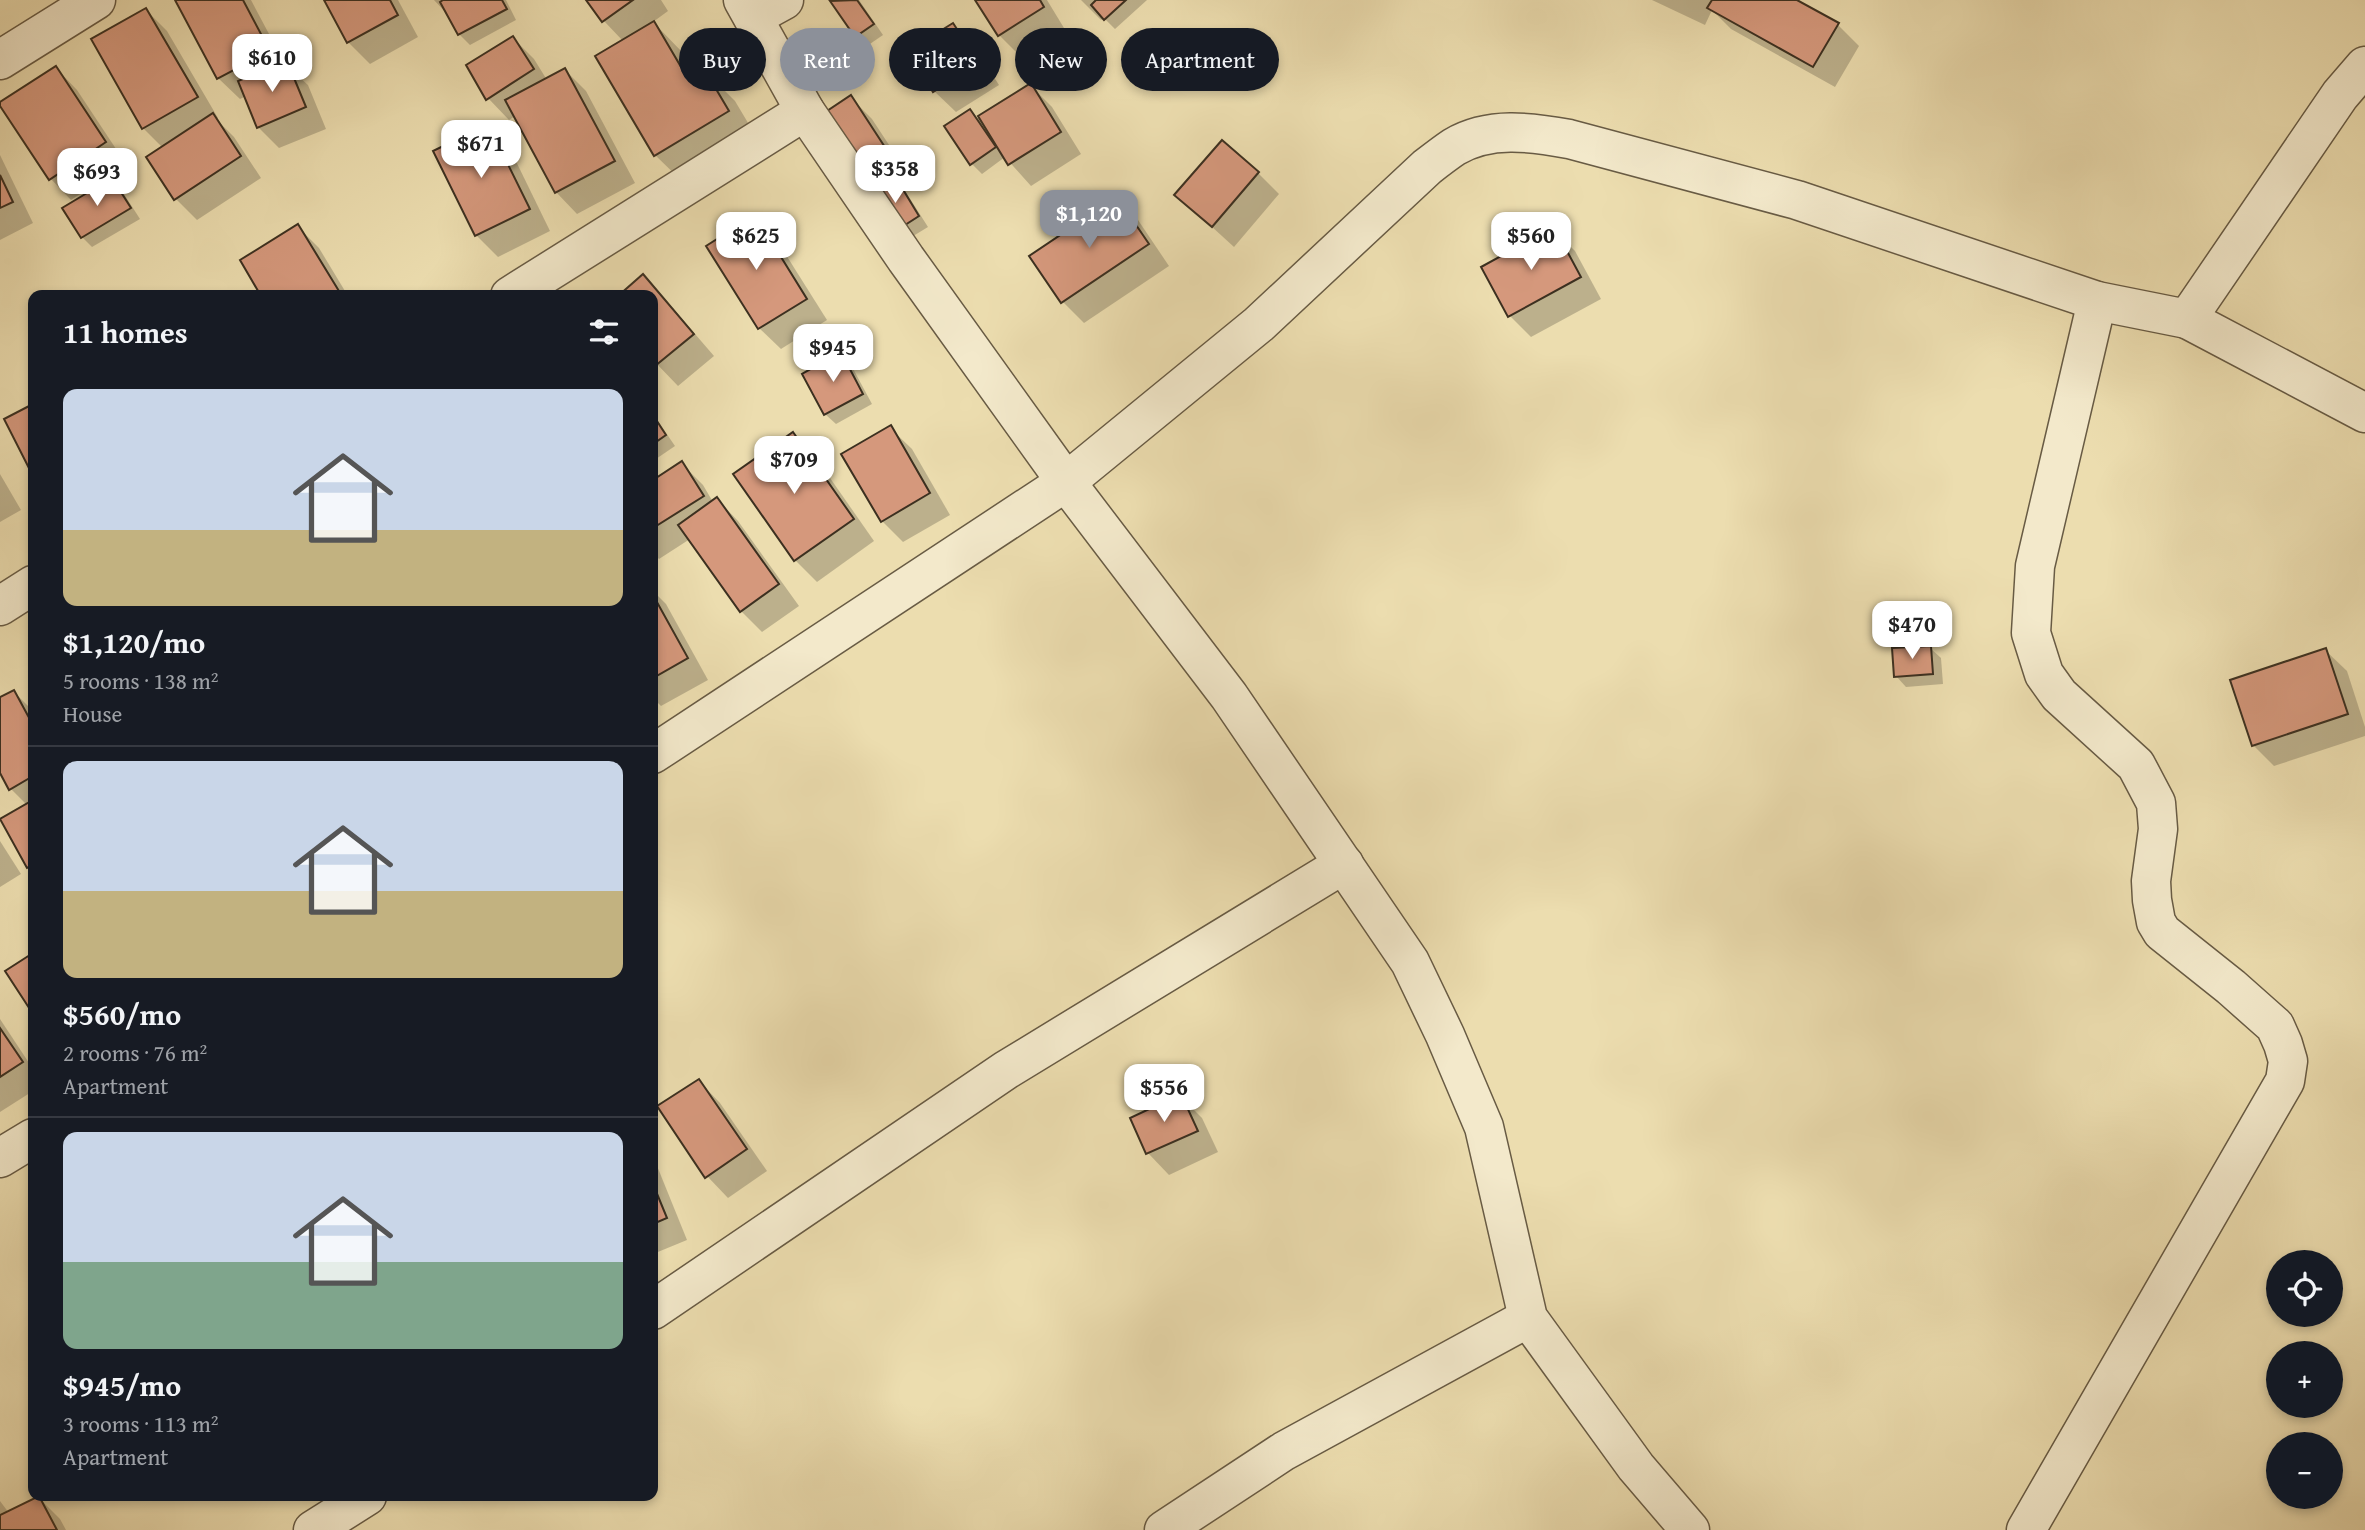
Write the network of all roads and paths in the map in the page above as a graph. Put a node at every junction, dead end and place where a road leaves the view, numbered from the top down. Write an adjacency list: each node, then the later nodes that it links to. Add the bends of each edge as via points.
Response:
1 (96, 0): 3 (street)
2 (760, 6): 5 (street)
3 (0, 60)
4 (2365, 66): 8 (street, via 2340,95)
5 (805, 111): 6 (street); 10 (street)
6 (520, 290)
7 (2097, 300): 8 (street); 10 (street, via 1797,200 1569,139 1501,133 1453,147 1427,167 1259,324); 23 (street, via 2035,566 2031,634 2044,674 2059,695 2136,765 2156,803 2158,829 2151,881 2156,922 2162,932 2275,1026 2288,1060 2285,1081)
8 (2187, 319): 9 (street)
9 (2365, 413)
10 (1066, 482): 13 (street); 14 (street, via 1229,696)
11 (28, 588): 12 (street)
12 (0, 606)
13 (658, 751)
14 (1344, 864): 17 (street, via 1006,1070); 18 (street, via 1410,962 1484,1127)
15 (28, 1141): 16 (street)
16 (0, 1158)
17 (658, 1307)
18 (1528, 1318): 21 (street, via 1284,1451); 22 (street, via 1636,1467)
19 (359, 1501): 20 (street)
20 (313, 1530)
21 (1164, 1530)
22 (1690, 1530)
23 (2026, 1530)

